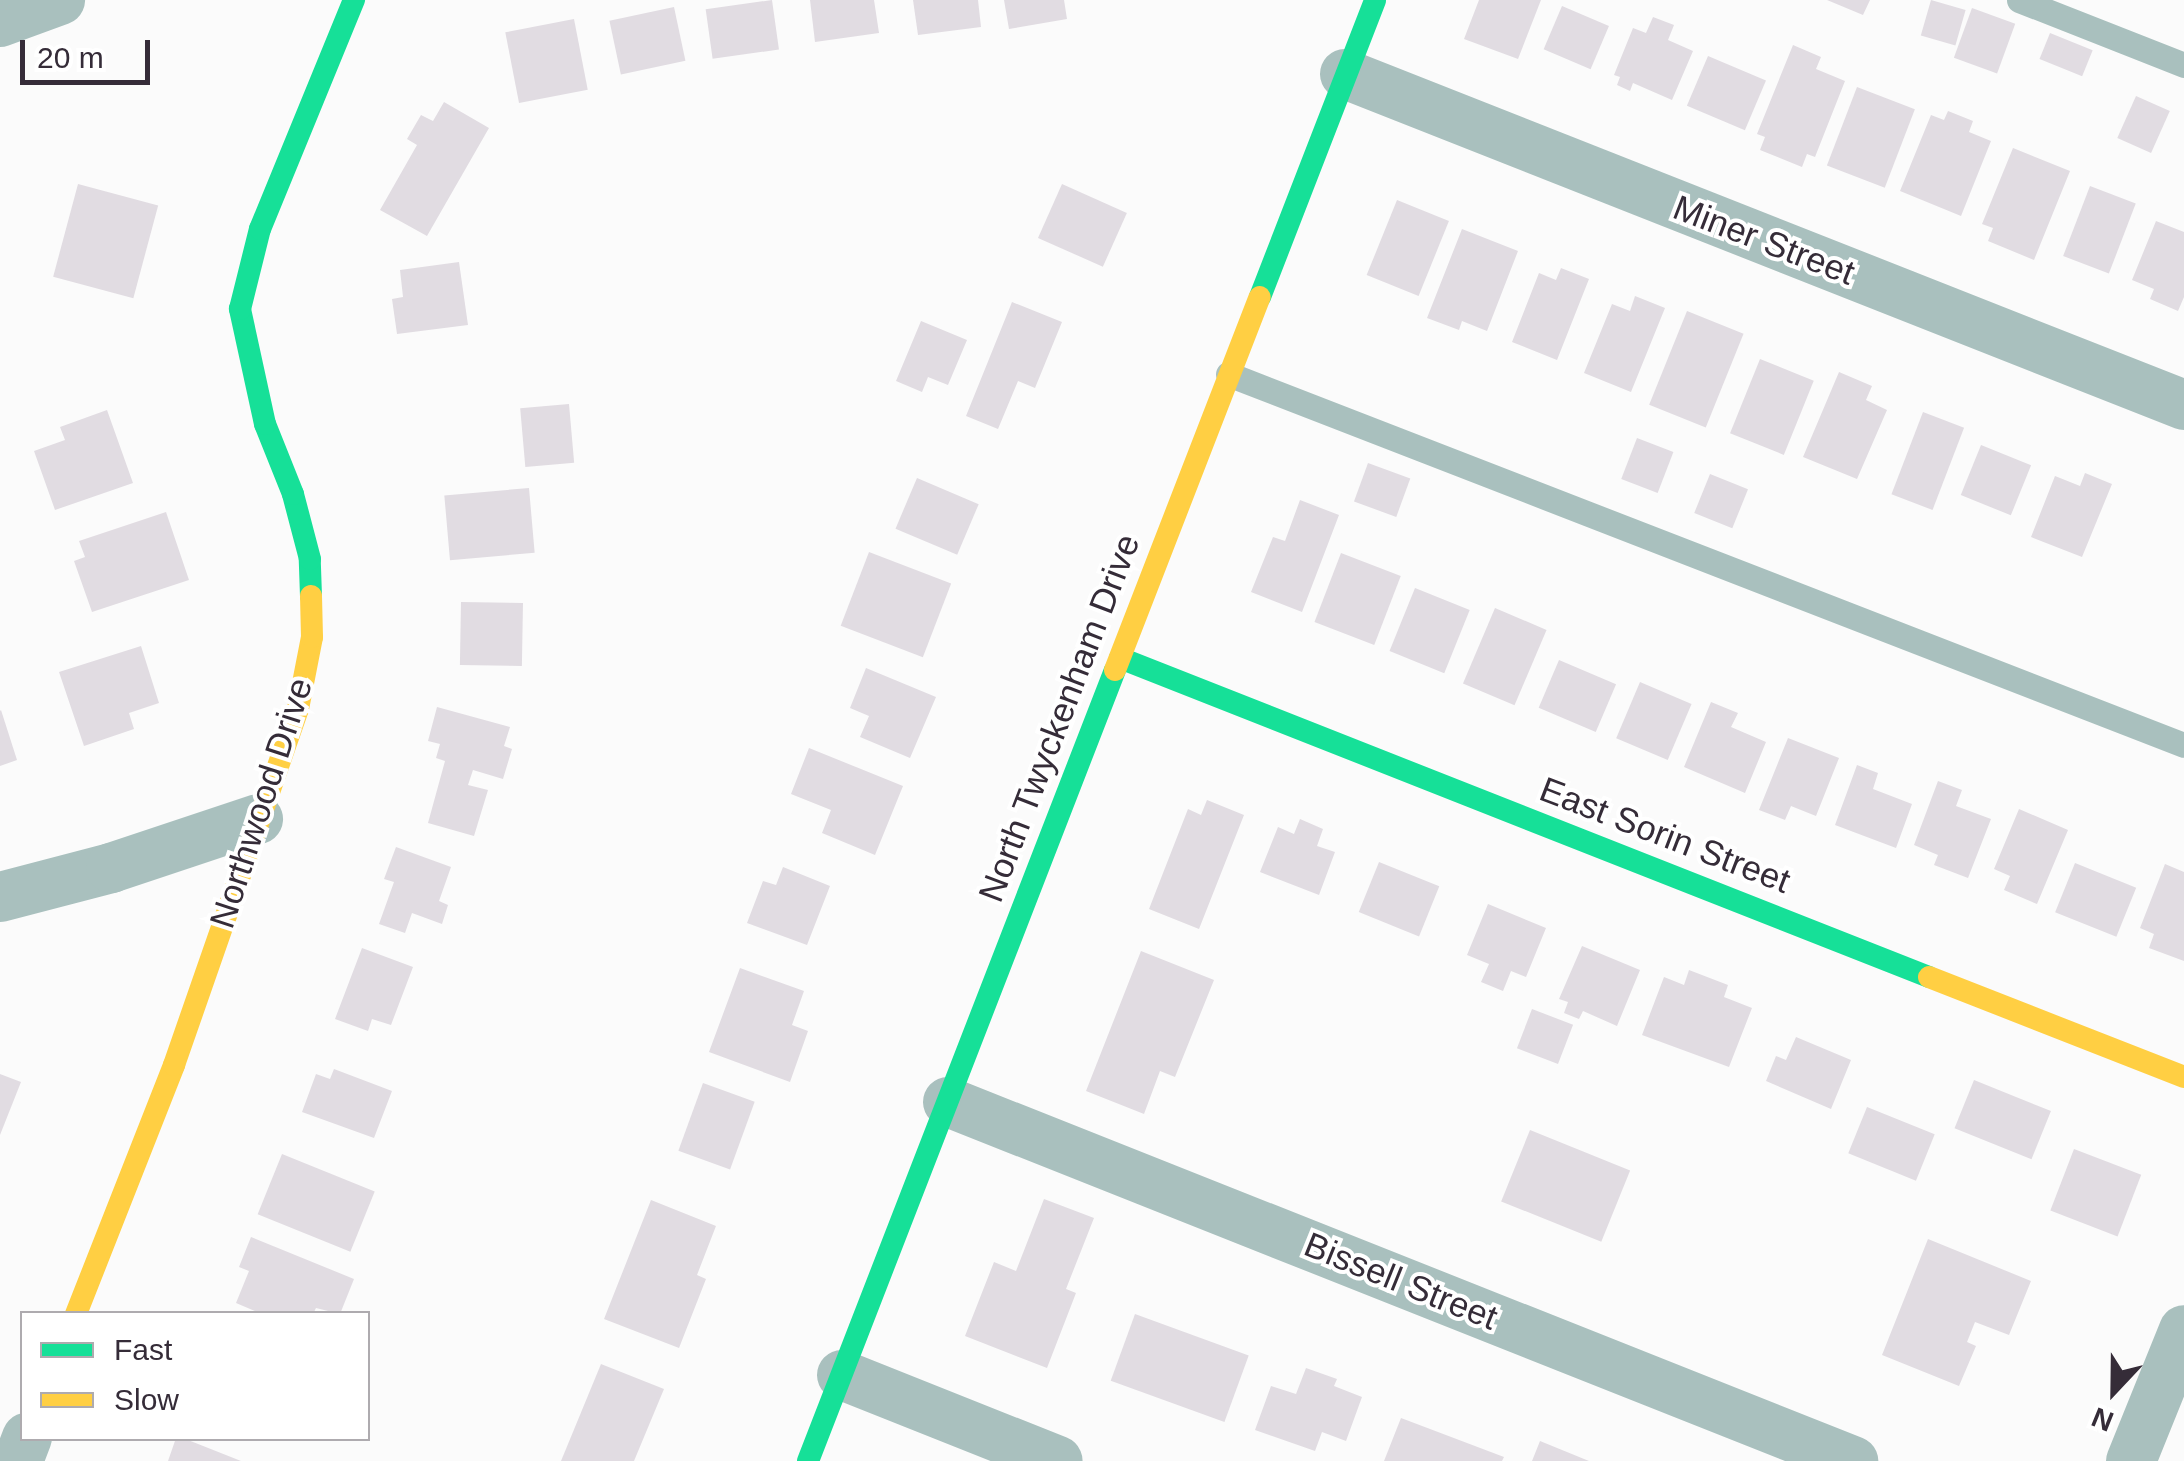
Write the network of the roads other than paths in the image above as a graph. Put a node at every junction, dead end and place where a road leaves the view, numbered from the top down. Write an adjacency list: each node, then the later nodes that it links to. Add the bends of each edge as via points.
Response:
1 (60, 0): 5 (street)
2 (354, 0): 12 (street, Northwood Drive, via 260,228 240,309 264,424 294,494 310,559 312,638 298,709)
3 (1375, 0): 7 (street, North Twyckenham Drive)
4 (2019, 0): 6 (lane)
5 (0, 22)
6 (2184, 66)
7 (1345, 74): 8 (street, North Twyckenham Drive); 9 (street, Miner Street)
8 (1228, 374): 10 (street, North Twyckenham Drive); 11 (lane)
9 (2184, 405)
10 (1120, 658): 14 (street, East Sorin Street); 15 (street, North Twyckenham Drive)
11 (2184, 745)
12 (258, 819): 13 (street); 16 (street, Northwood Drive, via 174,1065)
13 (0, 897)
14 (2184, 1077)
15 (948, 1102): 18 (street, North Twyckenham Drive); 21 (street, Bissell Street)
16 (77, 1311)
17 (2184, 1330): 22 (street)
18 (842, 1375): 19 (street, North Twyckenham Drive); 20 (street)
19 (808, 1461)
20 (1058, 1461)
21 (1853, 1461)
22 (2130, 1461)

